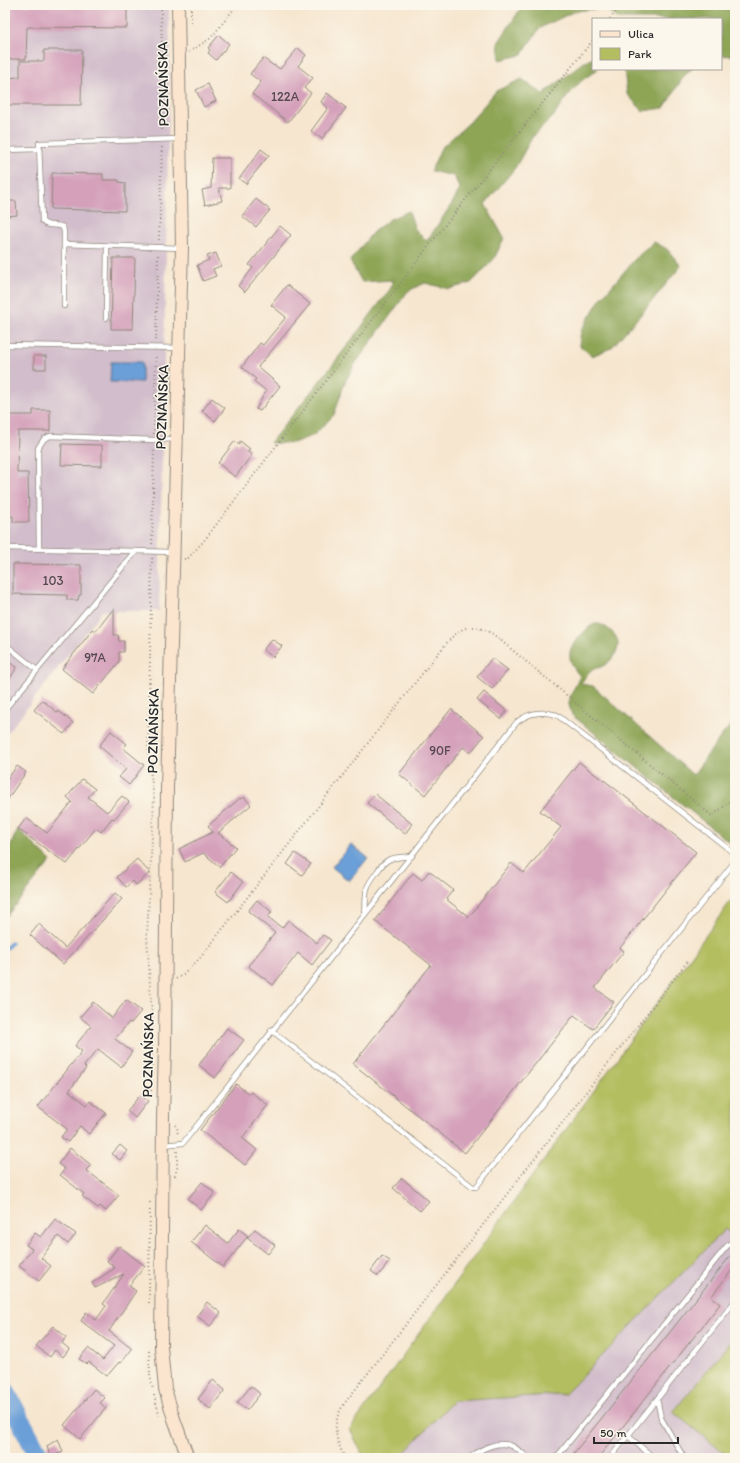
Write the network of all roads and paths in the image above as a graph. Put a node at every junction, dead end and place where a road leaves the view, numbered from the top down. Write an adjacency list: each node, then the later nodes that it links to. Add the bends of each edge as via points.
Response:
1 (161, 5): 8 (path)
2 (178, 5): 7 (street, POZNAŃSKA)
3 (237, 5): 7 (path, via 211,38 189,52)
4 (621, 5): 5 (path)
5 (611, 18)
6 (592, 41): 27 (path, via 434,239 203,542 188,558)
7 (179, 55): 9 (street, POZNAŃSKA)
8 (162, 139): 9 (lane); 10 (lane, via 40,143); 14 (path)
9 (180, 139): 15 (street, POZNAŃSKA)
10 (40, 149): 11 (lane); 12 (lane, via 42,221 44,224 63,228)
11 (5, 150)
12 (64, 244): 13 (lane); 16 (lane)
13 (107, 246): 14 (lane); 17 (lane)
14 (159, 248): 15 (lane); 19 (path)
15 (182, 248): 20 (street, POZNAŃSKA)
16 (64, 306)
17 (106, 318)
18 (5, 345): 19 (lane)
19 (156, 348): 20 (lane); 22 (path)
20 (179, 348): 21 (street, POZNAŃSKA)
21 (177, 439): 22 (lane); 27 (street, POZNAŃSKA)
22 (154, 440): 24 (lane, via 50,436 44,439 38,448); 26 (path)
23 (5, 548): 24 (lane)
24 (39, 548): 25 (lane)
25 (136, 551): 26 (lane); 29 (lane)
26 (152, 551): 27 (lane); 37 (path, via 148,755 154,793 147,942)
27 (173, 557): 35 (street, POZNAŃSKA)
28 (5, 644): 29 (lane)
29 (37, 670): 30 (lane)
30 (5, 709)
31 (735, 798): 35 (path, via 712,816 493,634 473,627 468,628 457,633 440,651 200,958 184,974)
32 (412, 856): 33 (lane); 33 (lane, via 388,860 382,865 368,883); 36 (lane, via 517,722 524,716 546,713 557,715 730,850 734,855 734,862 476,1187)
33 (365, 914): 36 (lane)
34 (687, 962): 50 (path, via 340,1409 335,1424 339,1445)
35 (164, 984): 40 (street, POZNAŃSKA)
36 (271, 1030): 40 (lane, via 183,1143)
37 (153, 1034)
38 (152, 1041): 39 (path)
39 (151, 1096)
40 (163, 1145): 49 (street, POZNAŃSKA, via 162,1367 165,1389)
41 (150, 1197): 44 (path)
42 (735, 1242): 53 (lane, via 727,1246)
43 (735, 1301): 46 (lane)
44 (149, 1305)
45 (149, 1348): 47 (path, via 150,1375)
46 (657, 1399): 48 (lane); 56 (lane, via 661,1418)
47 (161, 1419)
48 (628, 1436): 54 (lane); 55 (lane)
49 (187, 1455)
50 (345, 1458)
51 (470, 1458): 52 (lane, via 478,1451 503,1444 512,1446)
52 (528, 1458)
53 (556, 1458)
54 (610, 1458)
55 (654, 1458)
56 (684, 1458)

